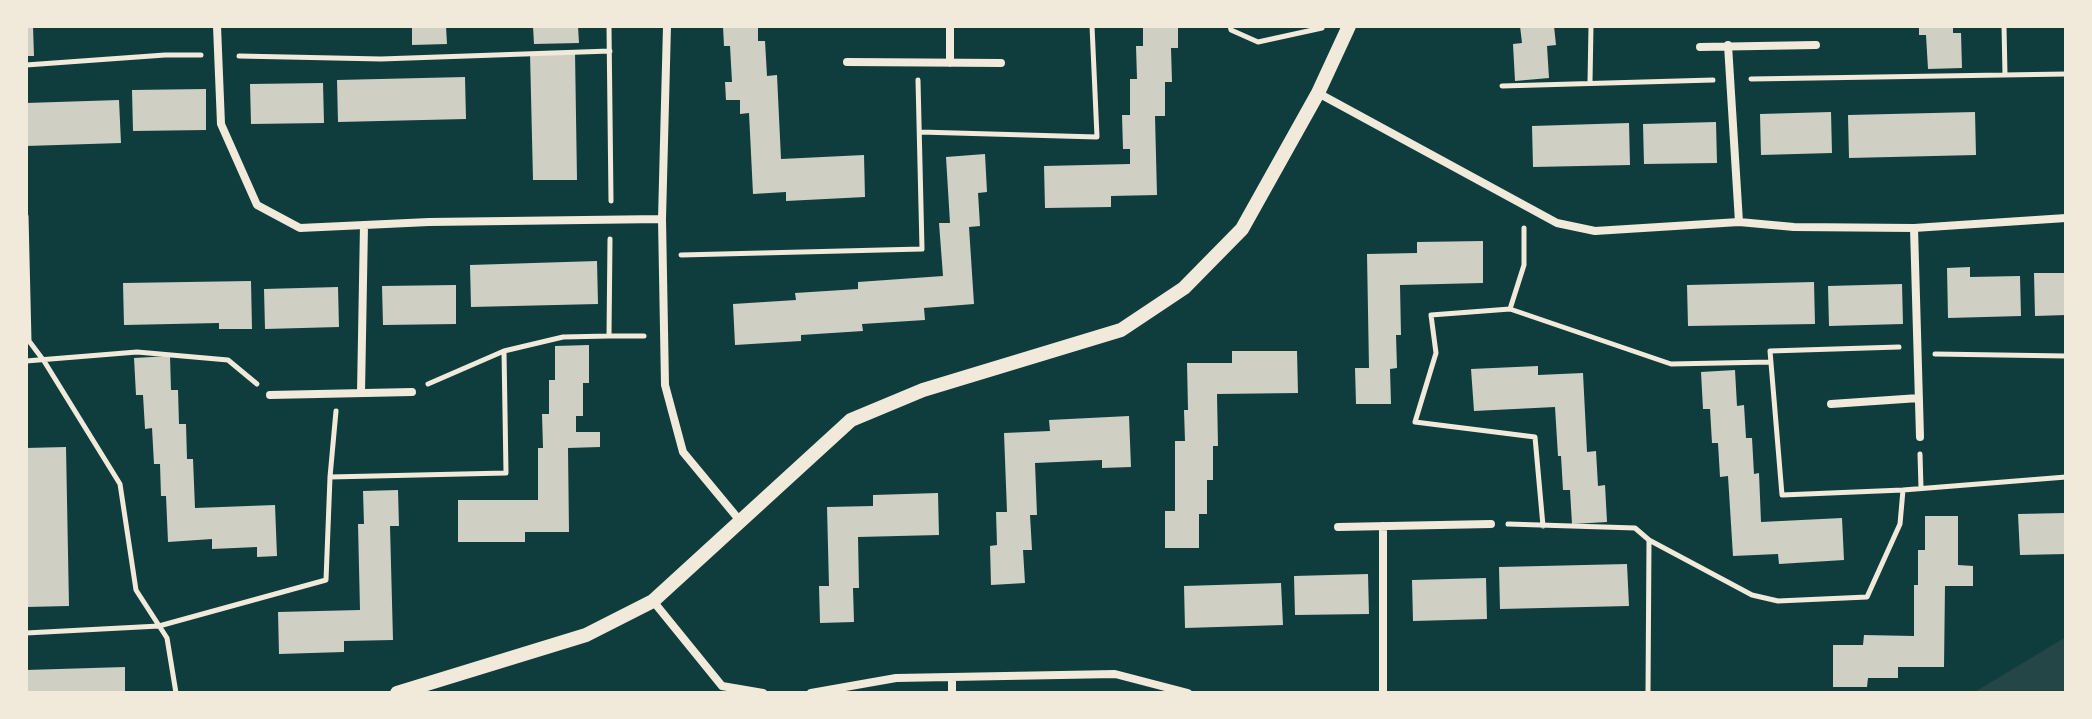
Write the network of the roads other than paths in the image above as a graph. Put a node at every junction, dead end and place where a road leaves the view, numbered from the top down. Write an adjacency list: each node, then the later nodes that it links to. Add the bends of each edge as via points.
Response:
1 (217, 26): 15 (street, via 221,124 257,205 300,228)
2 (667, 26): 13 (street)
3 (950, 26): 9 (street)
4 (1349, 26): 11 (street)
5 (1728, 45): 6 (street); 7 (street); 14 (street)
6 (1816, 45)
7 (1700, 47)
8 (847, 62): 9 (street)
9 (950, 63): 10 (street)
10 (1001, 63)
11 (1318, 93): 14 (street, via 1557,223 1595,231); 23 (street, via 1242,229 1184,288 1121,330 923,390 851,420)
12 (2066, 218): 16 (street)
13 (662, 219): 15 (street); 23 (street, via 665,385 683,452)
14 (1739, 222): 16 (street)
15 (364, 225): 18 (street)
16 (1914, 228): 20 (street)
17 (412, 392): 18 (street)
18 (361, 393): 19 (street)
19 (270, 395)
20 (1919, 398): 21 (street); 22 (street)
21 (1831, 404)
22 (1920, 437)
23 (742, 522): 27 (street)
24 (1491, 524): 25 (street)
25 (1383, 526): 26 (street); 34 (street)
26 (1338, 527)
27 (653, 601): 29 (street, via 586,635); 30 (street, via 722,686)
28 (952, 677): 31 (street, via 896,678); 32 (street); 33 (street, via 1115,674)
29 (397, 693)
30 (763, 693)
31 (811, 693)
32 (952, 693)
33 (1188, 693)
34 (1383, 693)

